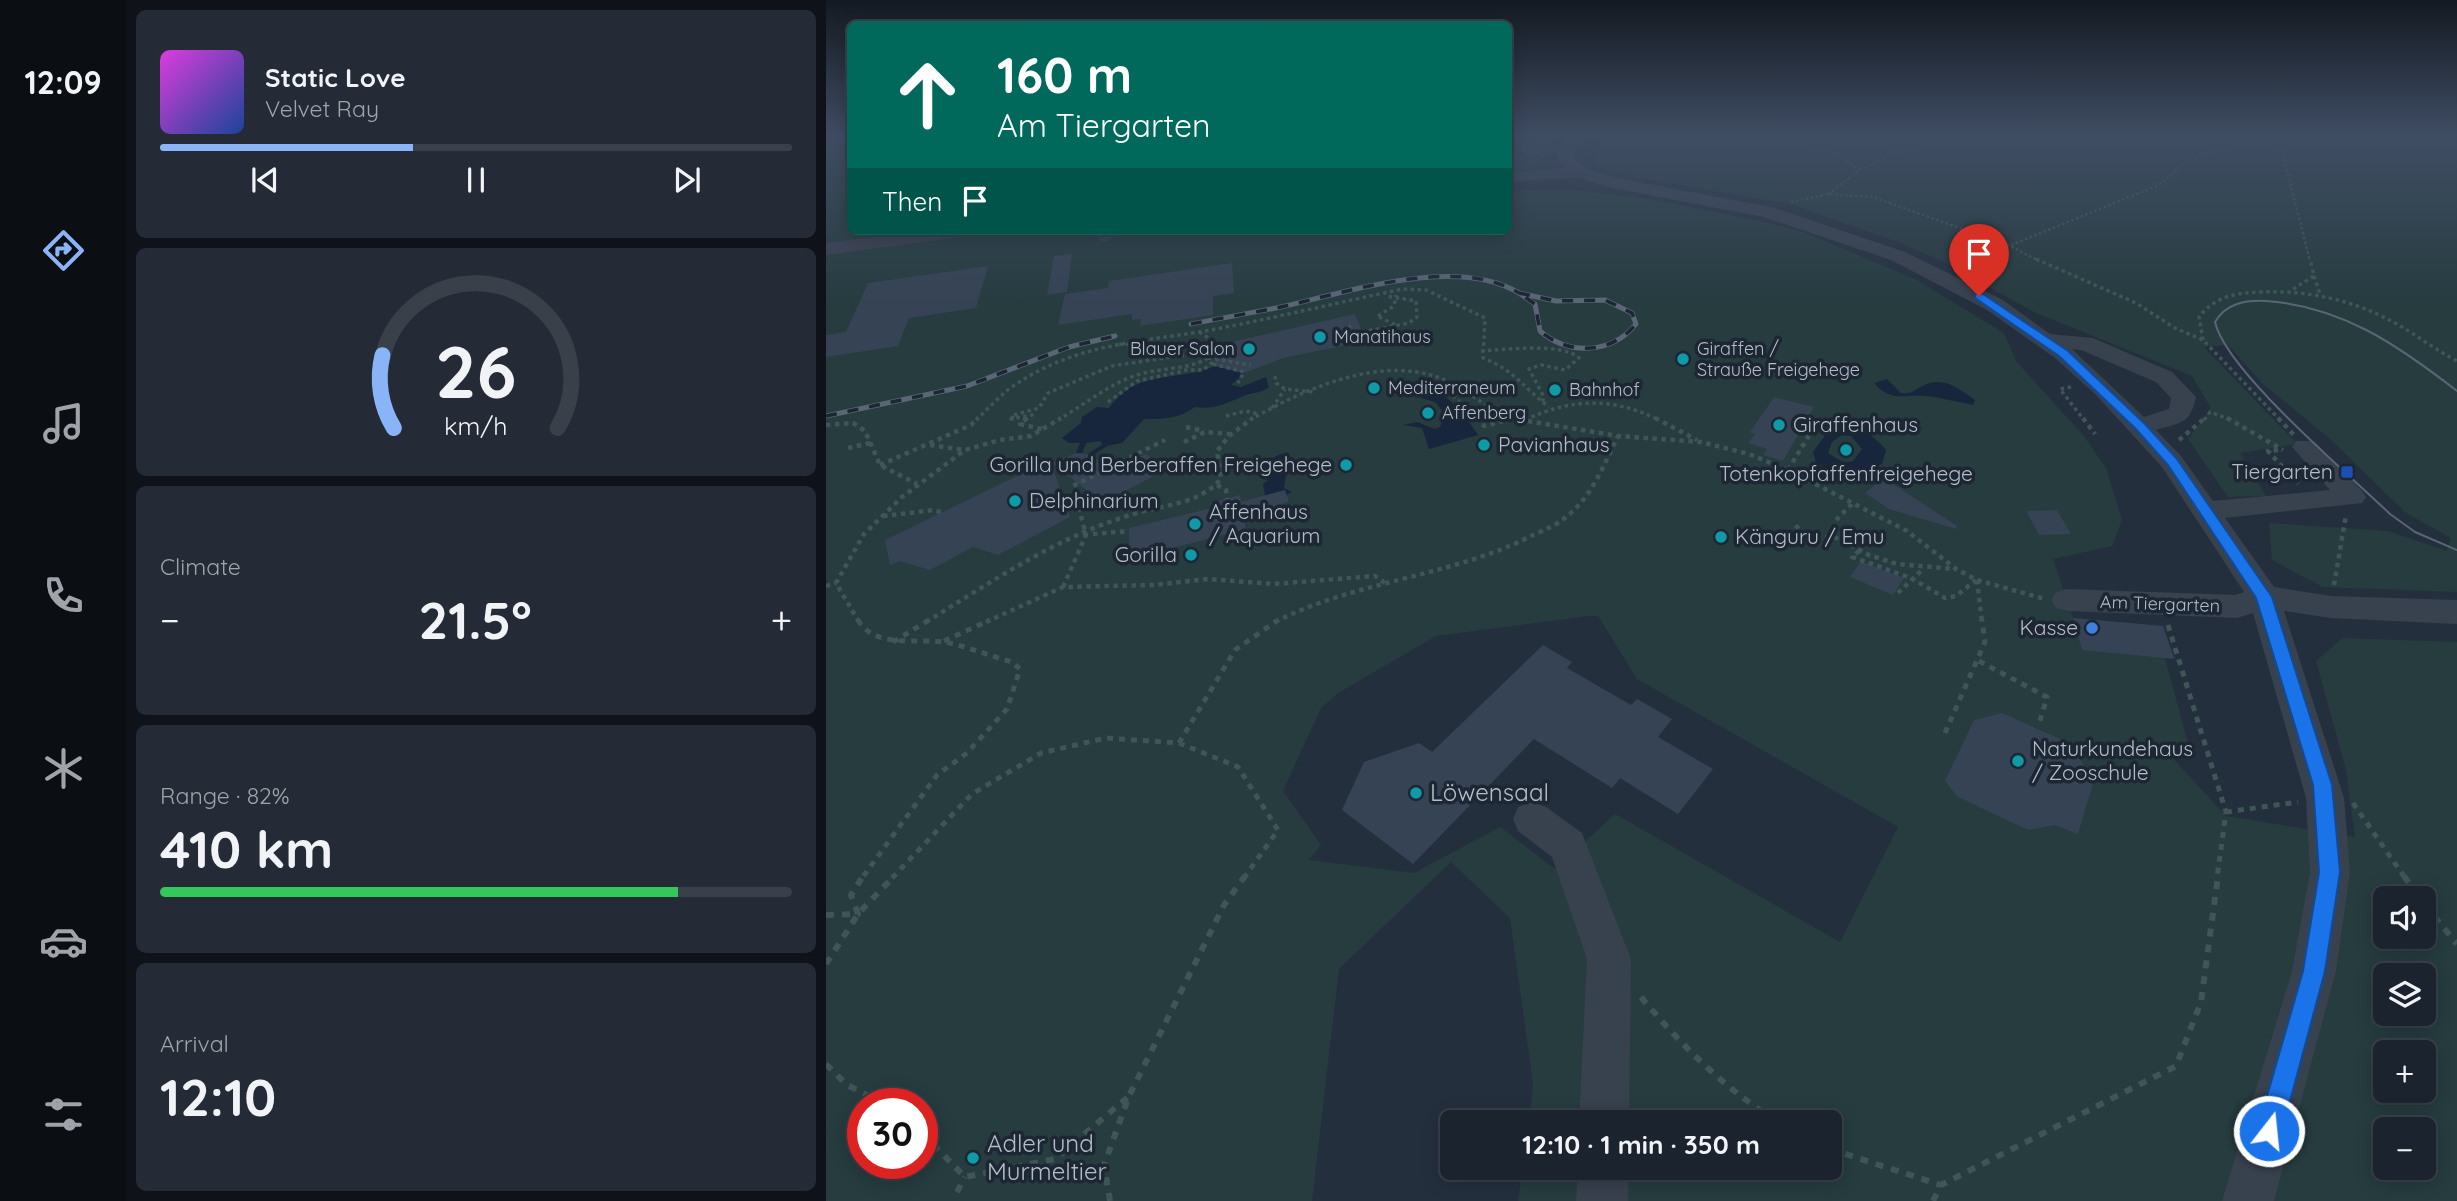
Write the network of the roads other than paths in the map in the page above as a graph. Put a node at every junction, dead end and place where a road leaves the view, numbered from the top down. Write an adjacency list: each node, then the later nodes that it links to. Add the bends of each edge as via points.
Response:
1 (1654, 191): 4 (street, via 1768,212 1845,235 1919,265 1995,305)
2 (932, 235): 3 (street)
3 (826, 249)
4 (2046, 340): 5 (street); 5 (street, via 2085,343 2164,377 2184,397 2180,414)
5 (2141, 426): 7 (street)
6 (2292, 449): 7 (street, via 2352,496)
7 (2205, 511): 8 (street)
8 (2264, 597): 9 (street, Am Tiergarten, via 2237,607); 10 (street, via 2331,607); 15 (street, via 2324,791 2330,872 2314,971)
9 (2067, 600)
10 (2457, 612)
11 (1532, 819): 12 (street, via 1568,846 1609,959)
12 (1604, 1110)
13 (1603, 1180): 14 (street)
14 (1602, 1201)
15 (2248, 1201)

